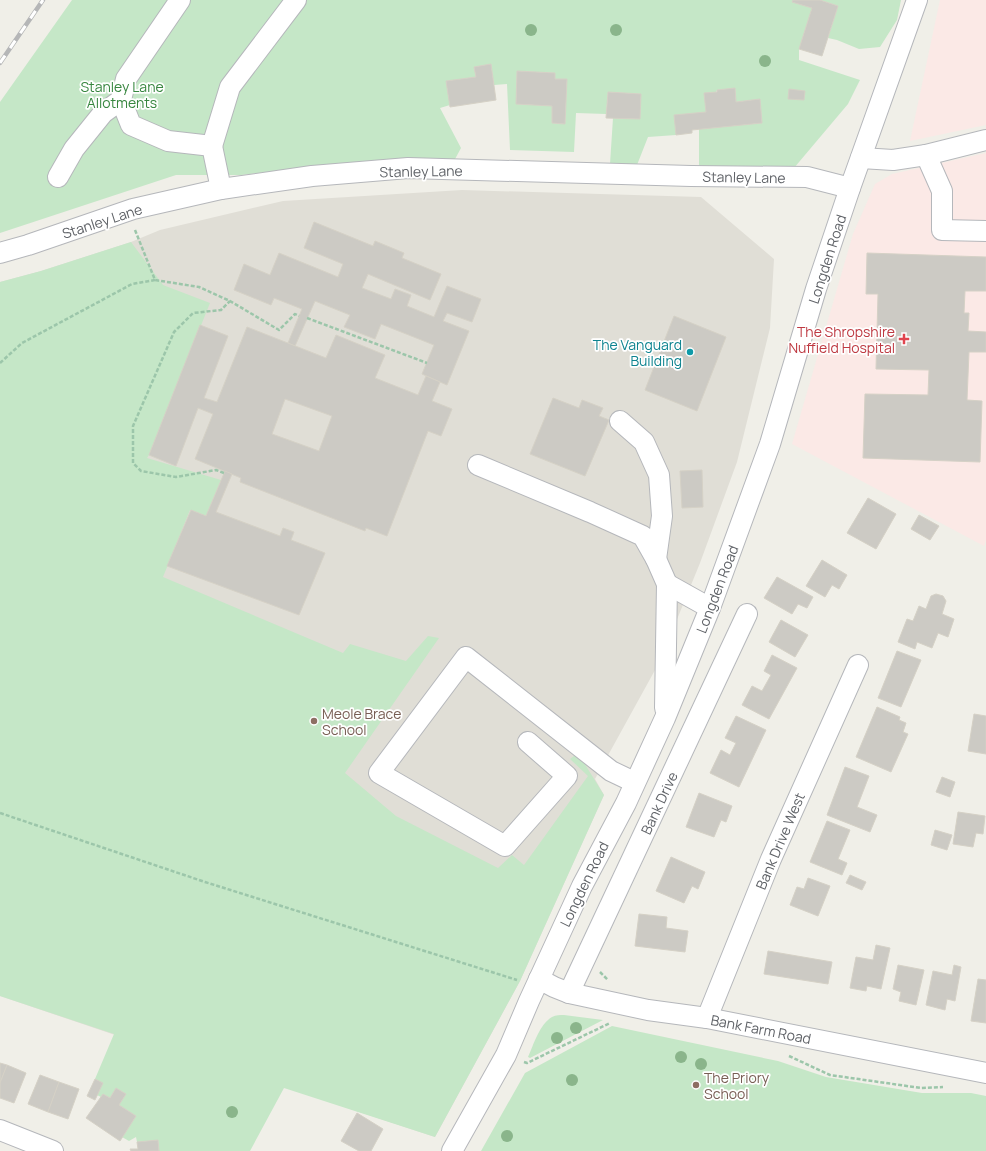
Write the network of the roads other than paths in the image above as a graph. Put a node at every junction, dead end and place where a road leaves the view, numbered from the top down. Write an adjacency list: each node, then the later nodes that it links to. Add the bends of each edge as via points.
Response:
1 (180, 0): 4 (street, via 126,79)
2 (296, 0): 6 (street, via 230,87)
3 (917, 0): 8 (street, Longden Road)
4 (121, 100): 6 (street, via 131,125 168,142); 9 (street, via 104,113 74,149)
5 (986, 140): 7 (street)
6 (212, 146): 11 (street)
7 (926, 155): 8 (street, via 893,160); 12 (street, via 942,191 942,230)
8 (861, 158): 10 (street, Longden Road)
9 (58, 176)
10 (850, 188): 11 (street, Stanley Lane, via 807,177 408,168 312,176); 18 (street, Longden Road, via 816,289 770,444)
11 (221, 189): 13 (street, Stanley Lane, via 127,211)
12 (986, 231)
13 (0, 253)
14 (620, 421): 16 (street, via 644,442 659,475 662,516)
15 (478, 465): 16 (street, via 643,536)
16 (656, 559): 17 (street)
17 (667, 584): 18 (street); 21 (street)
18 (710, 608): 21 (street, Longden Road)
19 (747, 614): 27 (street, Bank Drive)
20 (858, 665): 28 (street, Bank Drive West, via 771,859)
21 (665, 718): 25 (street, Longden Road)
22 (570, 739): 24 (street); 24 (street, via 466,657 379,773 505,846 567,776); 25 (street, via 611,771)
23 (528, 742): 24 (street)
24 (552, 763)
25 (634, 782): 26 (street, Longden Road)
26 (537, 984): 27 (street, Bank Farm Road); 32 (street, Longden Road, via 506,1055)
27 (569, 993): 28 (street, Bank Farm Road, via 648,1010)
28 (707, 1018): 29 (street, Bank Farm Road)
29 (986, 1073)
30 (0, 1130): 31 (street)
31 (53, 1151)
32 (452, 1151)

